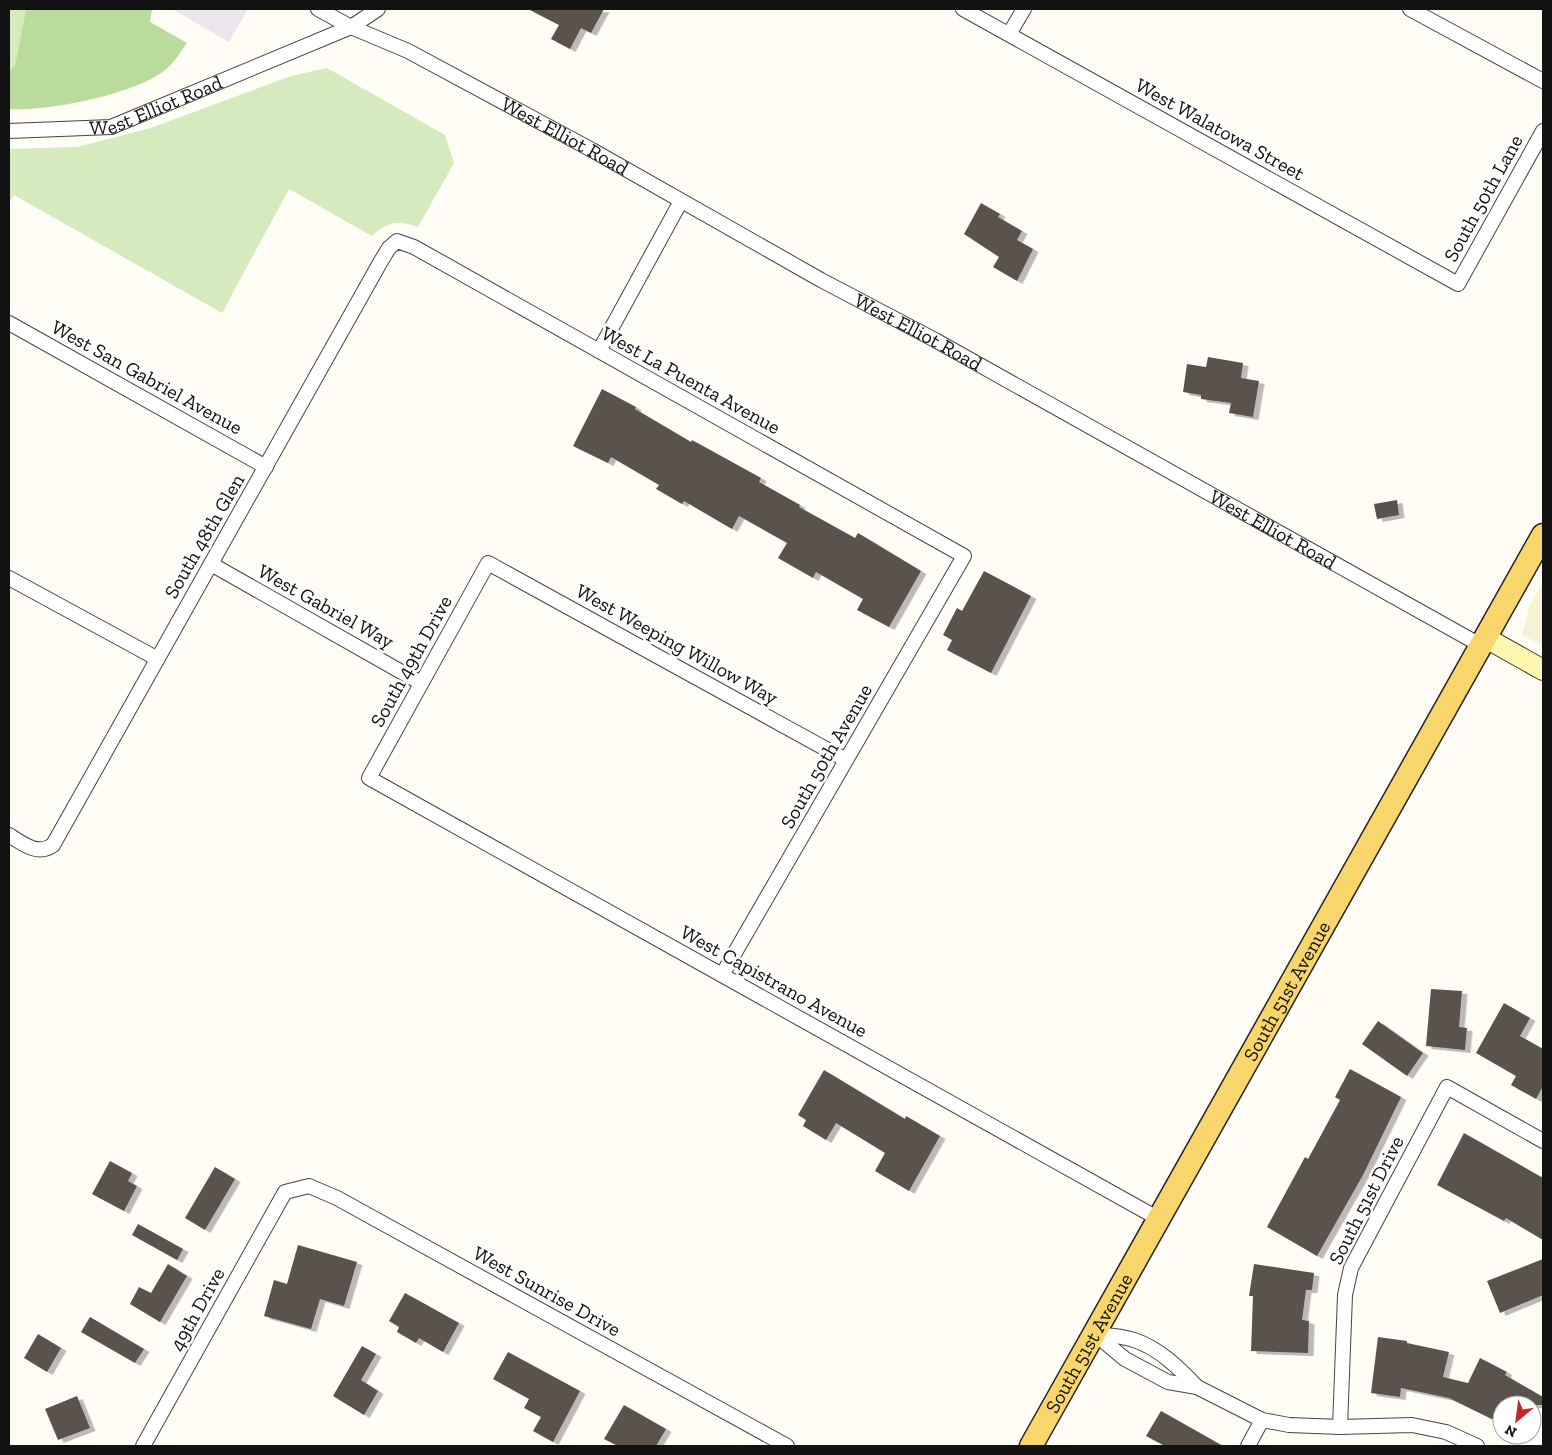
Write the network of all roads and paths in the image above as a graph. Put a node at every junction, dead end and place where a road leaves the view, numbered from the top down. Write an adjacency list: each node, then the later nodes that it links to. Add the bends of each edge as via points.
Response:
1 (318, 9): 6 (street, West Elliot Road)
2 (378, 9): 6 (street)
3 (963, 9): 7 (street, West Walatowa Street)
4 (1024, 9): 7 (street)
5 (1410, 9): 8 (street)
6 (351, 27): 9 (street, West Elliot Road, via 111,127); 11 (street, West Elliot Road, via 408,51)
7 (1009, 34): 13 (street, West Walatowa Street)
8 (1543, 81)
9 (9, 131)
10 (1543, 131): 13 (street, South 50th Lane)
11 (681, 201): 15 (street); 22 (street, West Elliot Road)
12 (396, 241): 15 (street, West La Puenta Avenue, via 414,247); 16 (street, South 48th Glen, via 388,248)
13 (1458, 284)
14 (9, 323): 16 (street, West San Gabriel Avenue)
15 (599, 351): 18 (street, West La Puenta Avenue)
16 (266, 467): 20 (street, South 48th Glen)
17 (1543, 536): 22 (main road, South 51st Avenue)
18 (964, 556): 26 (street, South 50th Avenue)
19 (488, 563): 25 (street, South 49th Drive); 26 (street, West Weeping Willow Way)
20 (211, 564): 23 (street, South 48th Glen); 25 (street, West Gabriel Way)
21 (9, 578): 23 (street)
22 (1484, 642): 24 (main road, West Elliot Road); 32 (main road, South 51st Avenue)
23 (156, 658): 28 (street, South 48th Glen, via 58,837 46,850 29,847)
24 (1543, 670)
25 (421, 683): 27 (street, South 49th Drive)
26 (846, 760): 29 (street, South 50th Avenue)
27 (369, 778): 29 (street, West Capistrano Avenue)
28 (9, 836)
29 (722, 975): 32 (street, West Capistrano Avenue)
30 (1543, 1140): 36 (street, South 51st Drive, via 1447,1087 1351,1268 1345,1295)
31 (285, 1192): 37 (street, 49th Drive); 38 (street, West Sunrise Drive, via 309,1186 336,1198)
32 (1159, 1219): 33 (main road, South 51st Avenue)
33 (1095, 1334): 34 (street, via 1125,1359 1168,1382); 34 (street, via 1134,1339 1178,1366); 39 (main road, South 51st Avenue)
34 (1197, 1387): 35 (street)
35 (1262, 1420): 36 (street, via 1289,1425); 40 (street)
36 (1340, 1427): 41 (street, via 1412,1425 1446,1432)
37 (143, 1446)
38 (787, 1446)
39 (1031, 1446)
40 (1248, 1446)
41 (1477, 1446)

